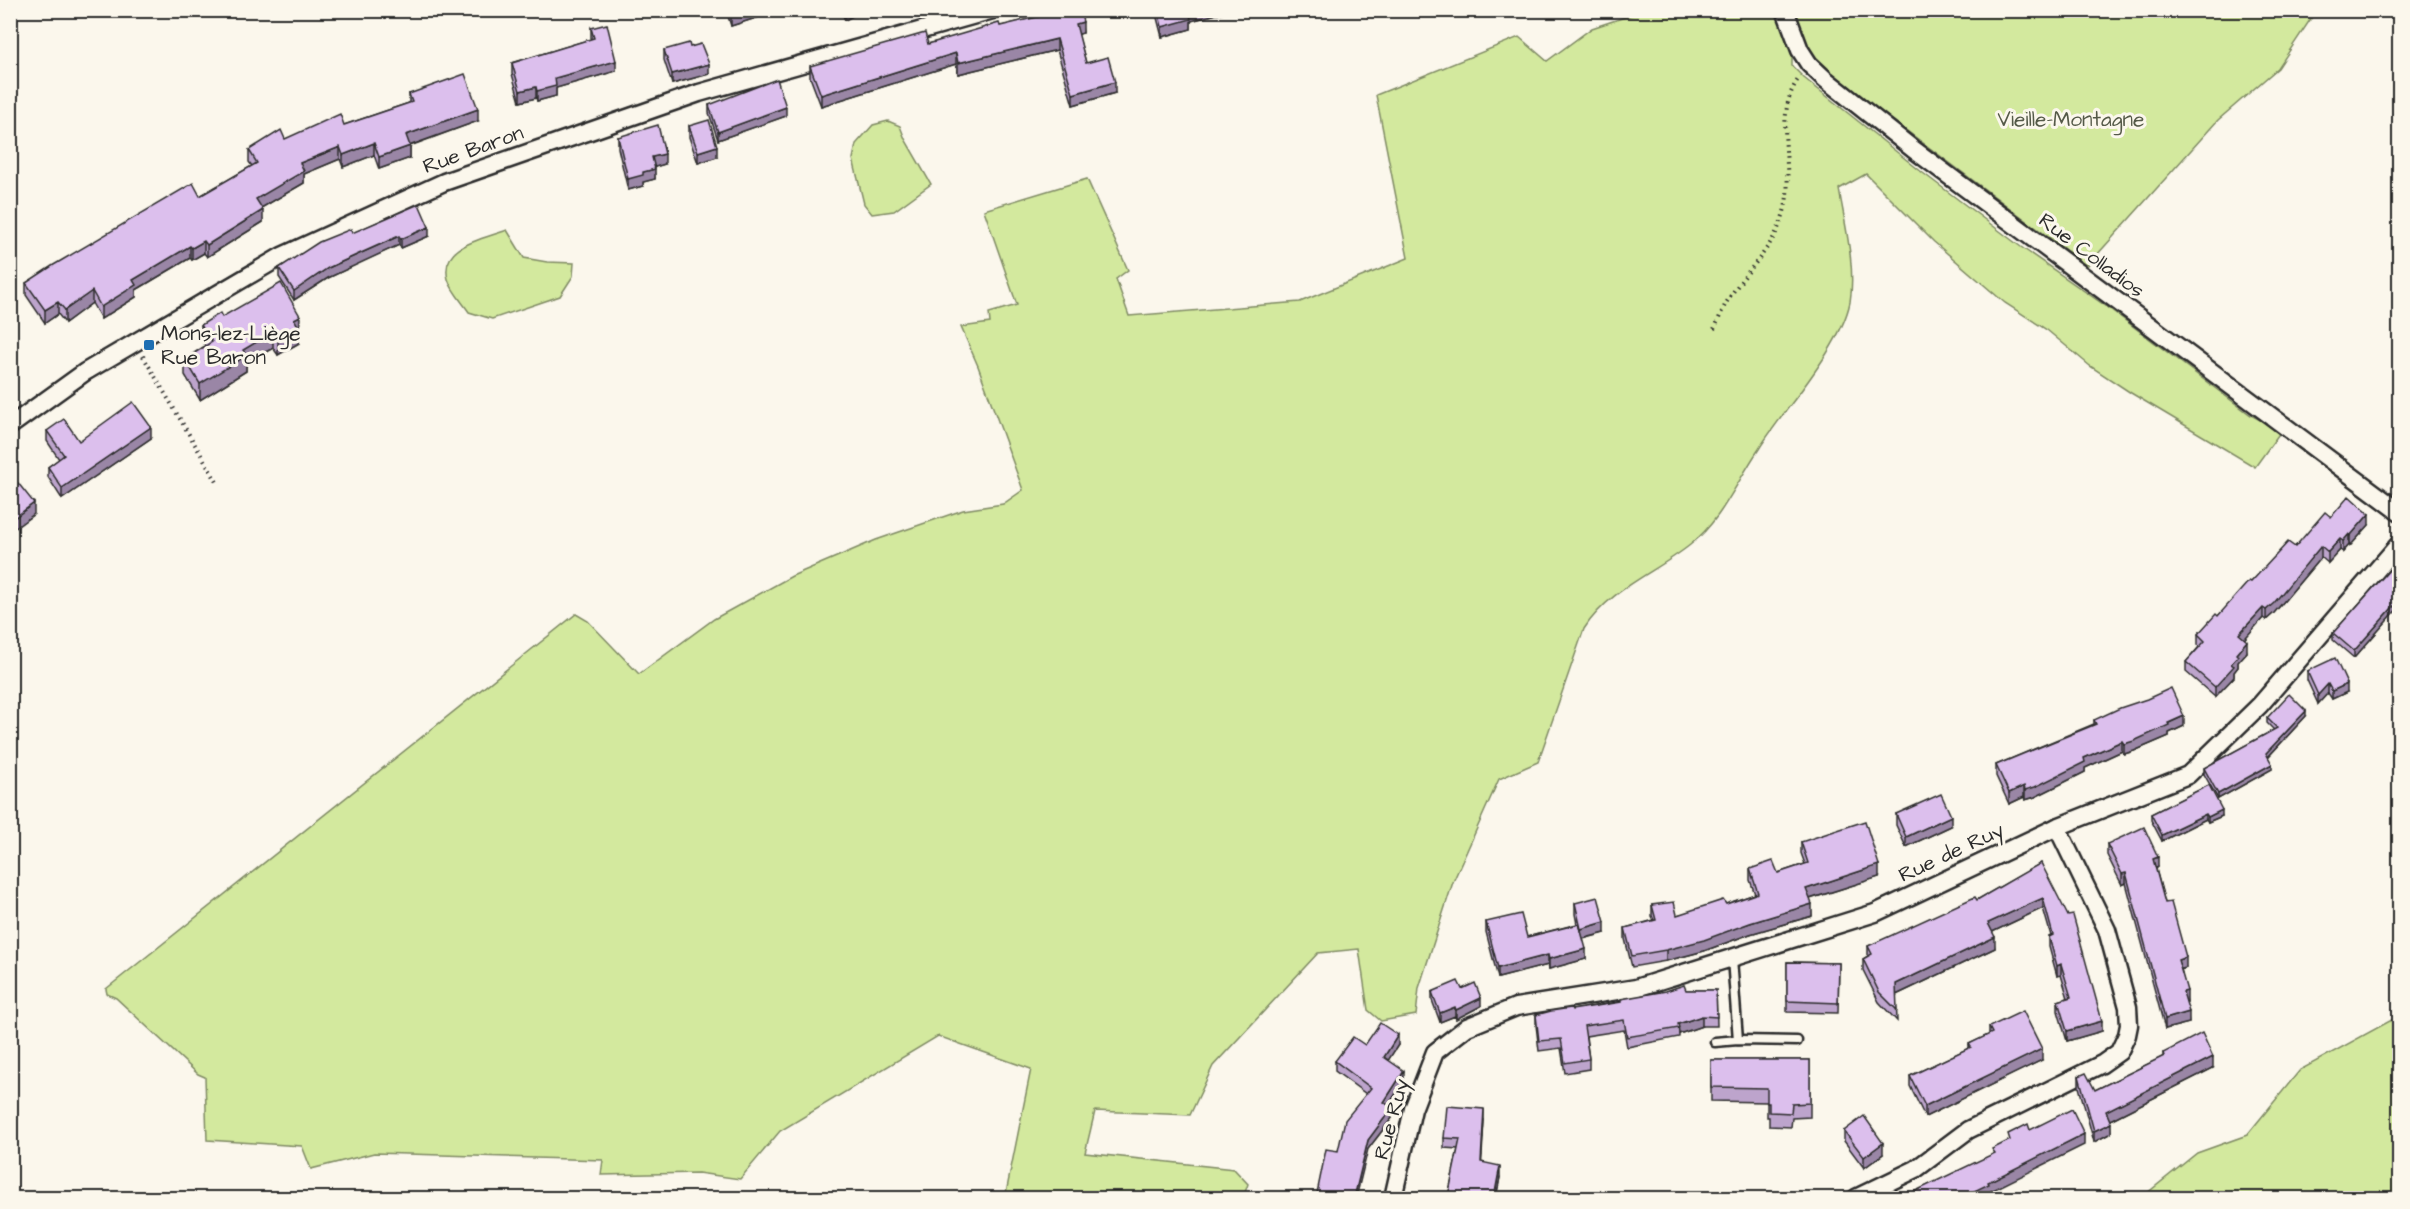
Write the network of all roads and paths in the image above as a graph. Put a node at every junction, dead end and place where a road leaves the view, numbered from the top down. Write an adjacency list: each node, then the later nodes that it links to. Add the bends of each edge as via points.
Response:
1 (993, 10): 5 (street, Rue Baron, via 699,93 444,182 282,256)
2 (1785, 10): 3 (street, Rue Colladios)
3 (1809, 64): 4 (path, via 1788,101 1788,186 1775,239 1728,300); 8 (street, Rue Colladios, via 1913,149)
4 (1714, 329)
5 (135, 342): 6 (street, Rue Baron); 7 (path)
6 (10, 426)
7 (217, 482)
8 (2400, 512)
9 (2400, 543): 10 (street, Rue de Ruy, via 2260,705 2188,775)
10 (2057, 827): 11 (street, Rue de Ruy, via 1875,913); 17 (street, via 2107,930 2129,1016 2127,1035 2119,1052 1968,1130 1916,1169)
11 (1732, 958): 12 (lane); 15 (street, Rue de Ruy, via 1636,988 1516,1007 1467,1027)
12 (1738, 1040): 13 (lane); 14 (lane)
13 (1797, 1041)
14 (1714, 1042)
15 (1435, 1052): 16 (street, Rue Ruy, via 1413,1109)
16 (1393, 1198)
17 (1856, 1198)

